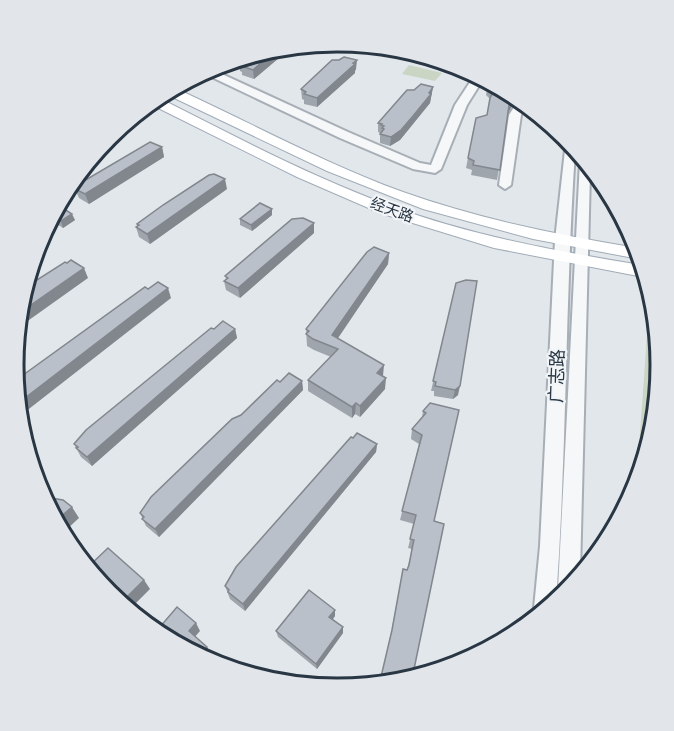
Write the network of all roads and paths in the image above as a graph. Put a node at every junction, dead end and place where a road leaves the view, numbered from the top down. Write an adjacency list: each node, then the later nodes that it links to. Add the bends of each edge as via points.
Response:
1 (217, 76): 2 (street, via 344,135 417,166 435,169 461,105)
2 (474, 84)
3 (179, 95): 9 (main road, 经天路, via 362,181)
4 (162, 106): 9 (main road, 经天路, via 353,196 419,220 502,245)
5 (518, 110): 8 (street)
6 (569, 156): 9 (street, 广志路)
7 (584, 173): 10 (street, 广志路)
8 (505, 184)
9 (562, 249): 10 (main road, 经天路); 14 (street, 广志路)
10 (581, 253): 11 (main road, 经天路); 12 (main road, 经天路); 13 (street, 广志路)
11 (629, 254)
12 (634, 269)
13 (570, 575)
14 (545, 599)

